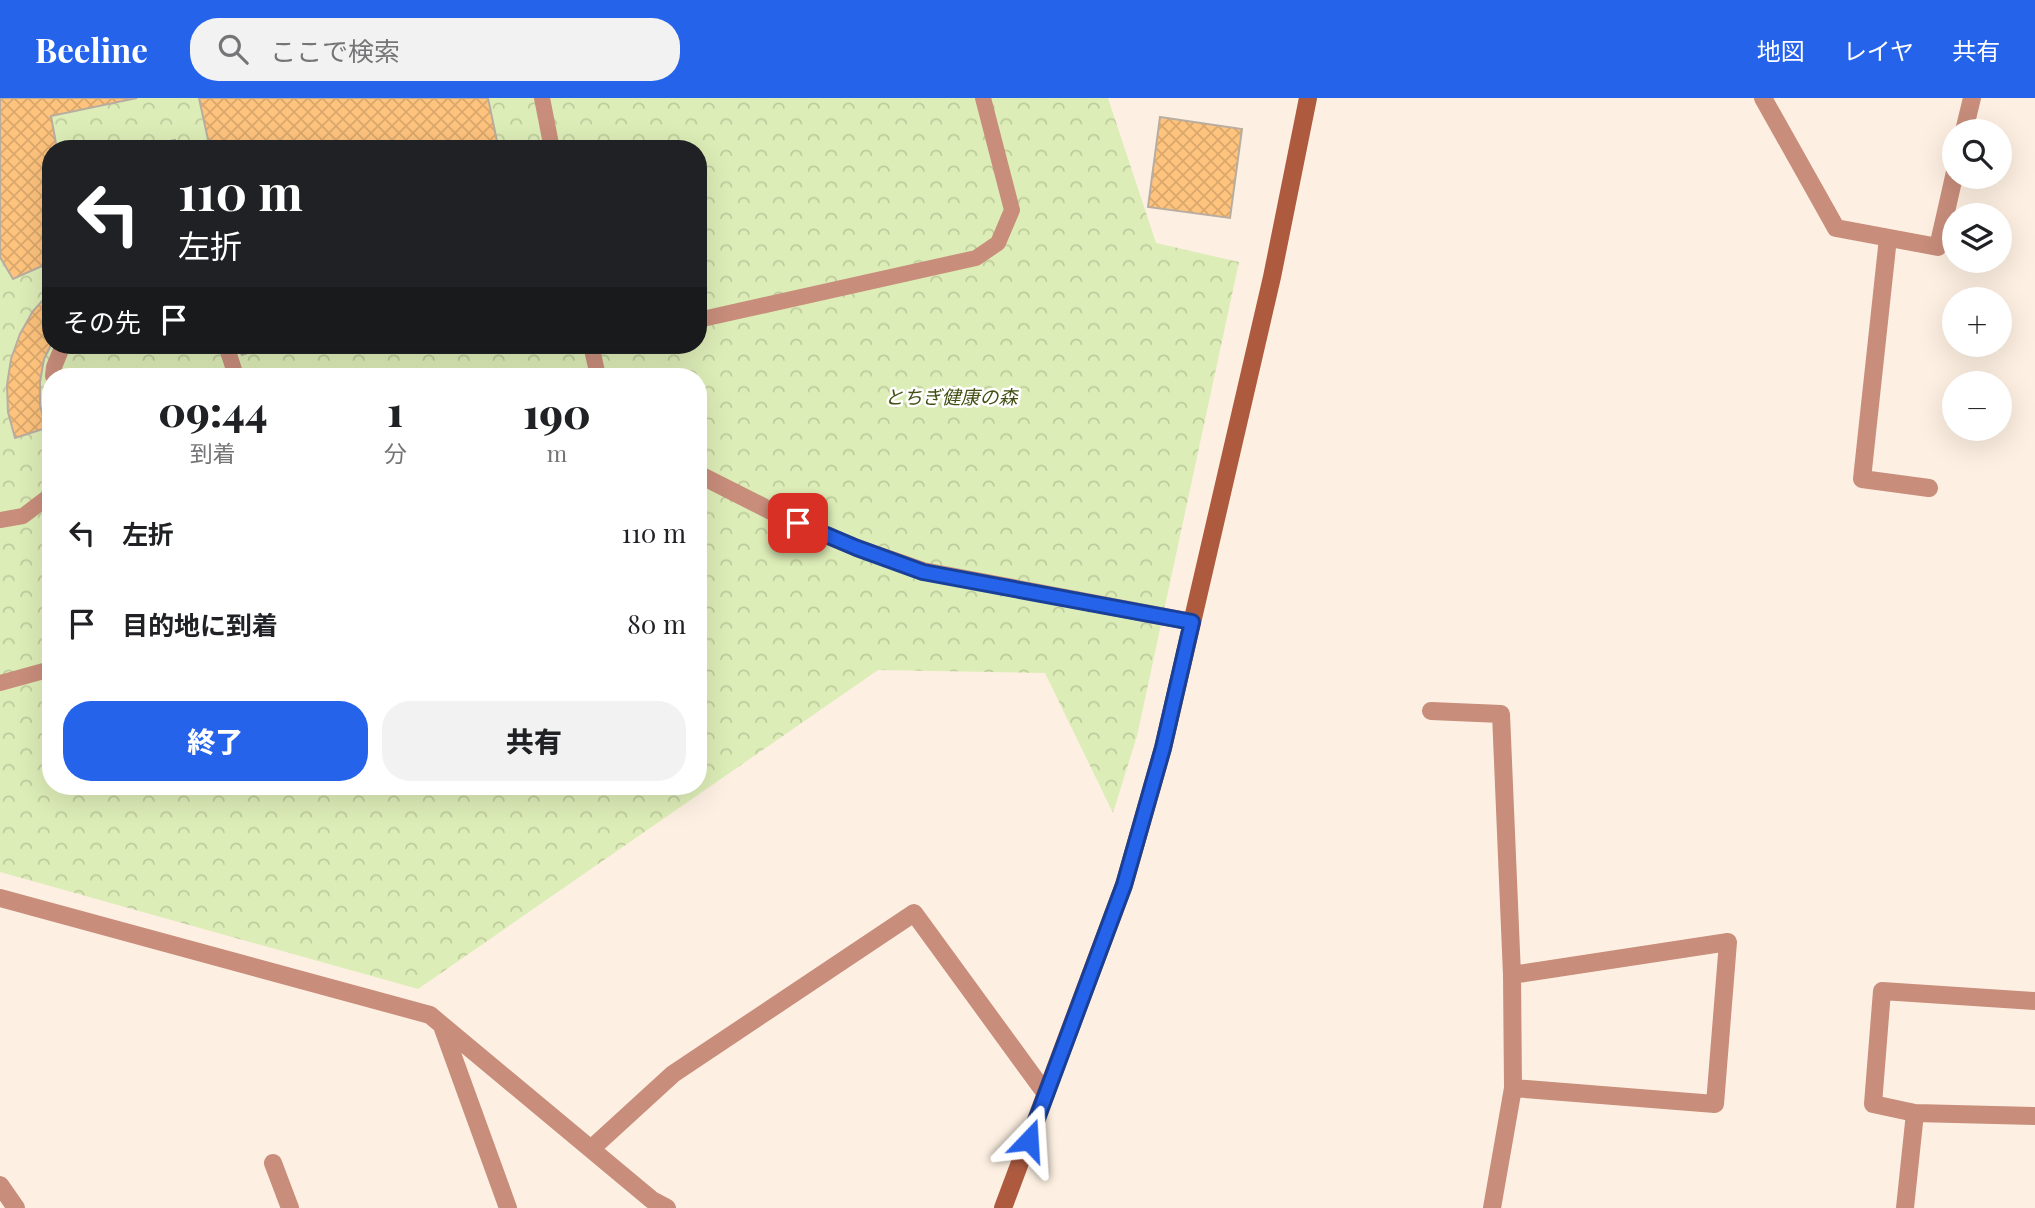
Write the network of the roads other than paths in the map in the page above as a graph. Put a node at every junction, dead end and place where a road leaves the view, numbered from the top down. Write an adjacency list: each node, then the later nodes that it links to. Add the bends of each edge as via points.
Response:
1 (542, 98): 7 (lane)
2 (983, 98): 10 (lane, via 1012,210 998,243 976,258)
3 (1308, 98): 15 (street, via 1272,277)
4 (1763, 98): 9 (street, via 1836,228)
5 (1972, 98): 6 (street)
6 (1967, 119)
7 (550, 140)
8 (1951, 189): 9 (street, via 1938,247)
9 (1888, 238): 12 (street, via 1862,479)
10 (707, 318)
11 (707, 479): 15 (street, via 779,515 923,572)
12 (1930, 488)
13 (42, 502): 14 (lane, via 23,516)
14 (0, 520)
15 (1192, 622): 24 (street, via 1124,885)
16 (42, 671): 17 (lane)
17 (0, 683)
18 (1431, 711): 20 (street, via 1502,714)
19 (0, 898): 22 (street, via 430,1015)
20 (1512, 975): 23 (street); 23 (street, via 1728,942 1715,1104)
21 (2035, 1001): 25 (street, via 1882,991 1873,1104)
22 (442, 1026): 27 (street); 32 (street)
23 (1513, 1088): 35 (street)
24 (1046, 1094): 27 (street, via 914,913 673,1074); 34 (street)
25 (1915, 1113): 26 (street); 36 (street)
26 (2035, 1116)
27 (591, 1149): 33 (street)
28 (273, 1163): 31 (street)
29 (0, 1185): 30 (street)
30 (16, 1208)
31 (290, 1208)
32 (508, 1208)
33 (667, 1208)
34 (1003, 1208)
35 (1492, 1208)
36 (1905, 1208)

